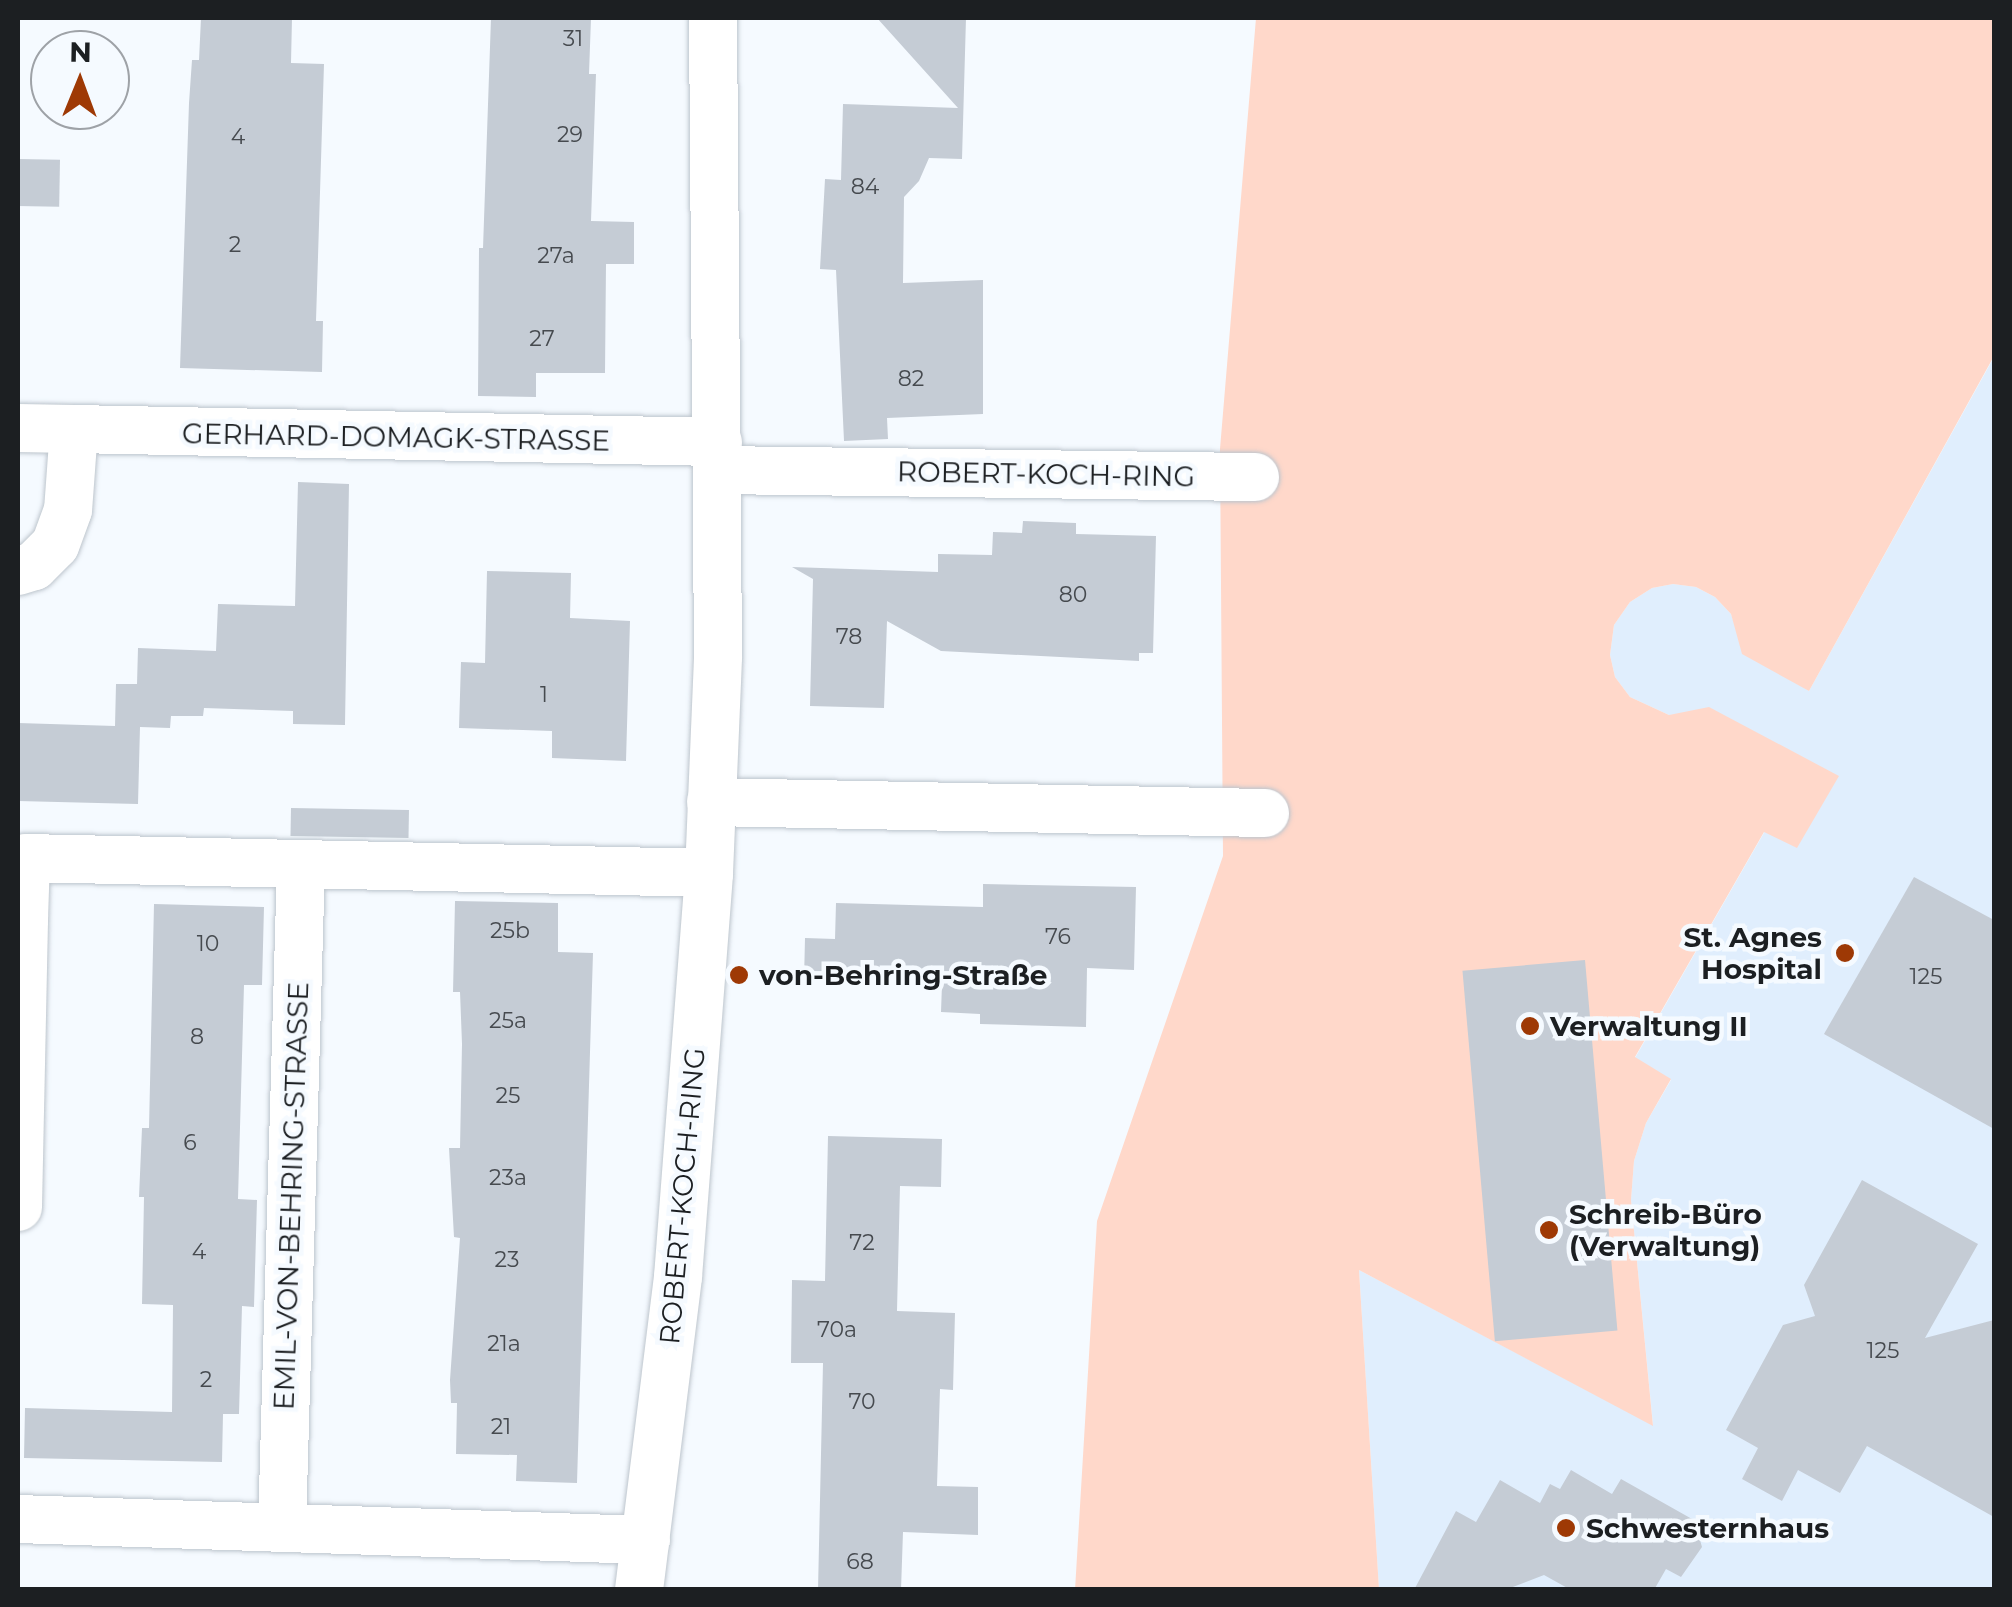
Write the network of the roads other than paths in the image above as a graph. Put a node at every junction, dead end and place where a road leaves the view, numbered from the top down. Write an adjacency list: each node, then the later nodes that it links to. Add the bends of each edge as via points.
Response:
1 (714, 18): 4 (street, ROBERT-KOCH-RING)
2 (18, 428): 3 (street, GERHARD-DOMAGK-STRASSE)
3 (74, 429): 4 (street, GERHARD-DOMAGK-STRASSE); 6 (street, via 73,481 62,528 34,566)
4 (718, 456): 5 (street, ROBERT-KOCH-RING); 7 (street, ROBERT-KOCH-RING)
5 (1254, 478)
6 (18, 571)
7 (711, 802): 8 (street); 10 (street, ROBERT-KOCH-RING)
8 (1265, 813)
9 (301, 864): 10 (street); 11 (street, via 26,858); 14 (street, EMIL-VON-BEHRING-STRASSE)
10 (709, 873): 15 (street, ROBERT-KOCH-RING, via 678,1277)
11 (21, 919): 12 (street)
12 (18, 1207)
13 (18, 1518): 14 (street)
14 (282, 1528): 15 (street)
15 (646, 1540): 16 (street, ROBERT-KOCH-RING)
16 (639, 1590)

